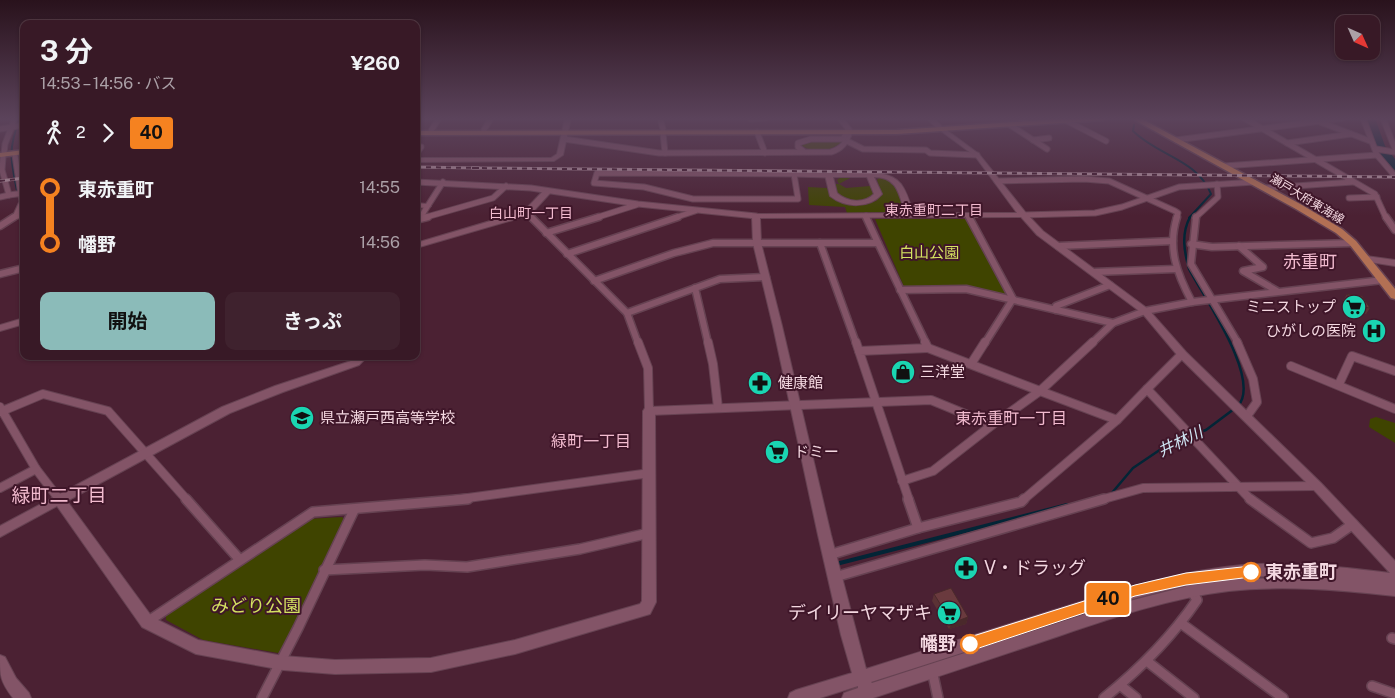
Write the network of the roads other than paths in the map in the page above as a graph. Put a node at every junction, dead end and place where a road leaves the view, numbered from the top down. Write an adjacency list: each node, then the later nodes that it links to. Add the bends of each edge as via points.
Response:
1 (561, 151): 20 (street, via 559,157 548,162)
2 (652, 151): 12 (street)
3 (796, 151): 13 (street)
4 (822, 151): 5 (street)
5 (836, 151)
6 (927, 151): 17 (street)
7 (971, 151): 17 (street)
8 (1196, 151): 21 (main road, 瀬戸大府東海線)
9 (1299, 151): 19 (street)
10 (1395, 151): 11 (street)
11 (1377, 152): 19 (street); 26 (street)
12 (665, 153): 13 (street)
13 (765, 153)
14 (20, 154): 18 (main road)
15 (20, 154): 16 (main road)
16 (15, 155): 18 (main road); 22 (street)
17 (977, 155): 27 (street)
18 (2, 156): 39 (street)
19 (1313, 159): 21 (street); 31 (street)
20 (420, 160)
21 (1224, 166): 30 (main road, 瀬戸大府東海線)
22 (17, 174): 32 (street)
23 (794, 174): 23 (street, via 597,172 594,183 644,187 693,199 798,199); 24 (street)
24 (829, 175): 25 (street); 25 (street, via 833,194 851,202 875,199 878,194)
25 (870, 176): 54 (street, via 888,176 897,181)
26 (1395, 176)
27 (997, 181): 41 (street, via 1100,179 1114,182); 51 (street)
28 (420, 182): 29 (street)
29 (443, 182): 34 (street); 46 (street)
30 (1254, 182): 33 (street); 35 (main road, 瀬戸大府東海線)
31 (1354, 182): 35 (street); 40 (street)
32 (20, 184)
33 (1217, 184): 41 (street, via 1179,188); 66 (street, via 1218,197 1195,218)
34 (506, 186): 36 (street); 57 (street, via 493,198)
35 (1265, 188): 62 (main road, 瀬戸大府東海線, via 1322,220)
36 (548, 191): 43 (street); 48 (street)
37 (20, 194): 39 (street)
38 (0, 196): 39 (street)
39 (9, 196)
40 (1377, 197): 42 (street); 59 (street, via 1386,220)
41 (1146, 198): 51 (street, via 1095,213); 61 (street, via 1178,213)
42 (1349, 198)
43 (638, 204): 47 (street); 60 (street)
44 (420, 205): 46 (street)
45 (20, 206): 50 (street)
46 (428, 206): 55 (street)
47 (696, 211): 52 (street); 70 (street)
48 (527, 213): 60 (street); 67 (street)
49 (20, 214): 50 (street)
50 (16, 215): 58 (street)
51 (1023, 215): 56 (street); 68 (street)
52 (756, 216): 53 (street); 63 (street)
53 (866, 216): 54 (street); 65 (street)
54 (910, 216): 56 (street)
55 (420, 217)
56 (969, 217): 85 (street)
57 (420, 219)
58 (0, 226)
59 (1395, 230)
60 (546, 233): 70 (street)
61 (1173, 241): 68 (street); 74 (street)
62 (1353, 242): 69 (street); 71 (main road, 瀬戸大府東海線)
63 (757, 243): 64 (street); 77 (street); 78 (street, via 712,243)
64 (820, 243): 65 (street); 95 (street)
65 (878, 243): 82 (street)
66 (1191, 244): 69 (street); 86 (street, via 1190,264)
67 (420, 245)
68 (1058, 246): 75 (street)
69 (1239, 246): 83 (street, via 1263,267 1243,271)
70 (567, 254): 78 (street)
71 (1366, 259): 72 (street); 79 (main road, 瀬戸大府東海線)
72 (1395, 263)
73 (20, 269): 76 (street)
74 (1175, 269): 75 (street); 87 (street)
75 (1094, 272): 80 (street)
76 (0, 274)
77 (766, 278): 81 (street, via 720,279); 105 (street)
78 (594, 280): 90 (street)
79 (1383, 280): 83 (street); 84 (main road, 瀬戸大府東海線)
80 (1110, 285): 88 (street, via 1056,306); 89 (street)
81 (695, 288): 90 (street); 106 (street, via 706,324)
82 (900, 290): 85 (street, via 966,290); 94 (street)
83 (1277, 291): 86 (street)
84 (1395, 296)
85 (1013, 299): 88 (street); 98 (street)
86 (1211, 299): 87 (street); 110 (street, via 1239,345 1253,378 1257,402)
87 (1192, 302): 89 (street)
88 (1056, 310): 92 (street)
89 (1144, 311): 92 (street); 96 (street)
90 (627, 312): 109 (street, via 648,368)
91 (20, 322): 93 (street)
92 (1113, 323): 103 (street)
93 (0, 328)
94 (928, 348): 95 (street); 98 (street)
95 (859, 351): 104 (street)
96 (1182, 354): 102 (street); 110 (street)
97 (358, 360): 113 (street, via 235,406)
98 (971, 364): 103 (street)
99 (1291, 366): 101 (street)
100 (1395, 372): 101 (street, via 1352,356)
101 (1339, 384): 107 (street)
102 (1147, 389): 111 (street); 117 (street)
103 (1040, 391): 111 (street); 112 (street)
104 (877, 402): 105 (street); 112 (street, via 931,400); 116 (street)
105 (795, 405): 106 (street); 126 (street)
106 (718, 408): 109 (street)
107 (1395, 409)
108 (0, 410): 113 (street, via 42,394 102,409 108,411); 114 (street)
109 (649, 411): 115 (street)
110 (1245, 414): 118 (street)
111 (1117, 420): 123 (street, via 1021,502)
112 (992, 425): 116 (street, via 933,472)
113 (145, 453): 120 (street); 127 (street)
114 (36, 469): 119 (street); 120 (street)
115 (650, 473): 121 (street, via 470,499); 125 (street)
116 (902, 481): 123 (street)
117 (1239, 486): 118 (street); 122 (street, via 1254,502 1311,543 1320,544); 130 (street, via 1143,488)
118 (1316, 486): 122 (street)
119 (0, 488)
120 (59, 499): 124 (street); 134 (street)
121 (354, 510): 127 (street, via 309,514); 128 (street)
122 (1353, 524): 129 (street)
123 (918, 528): 126 (street)
124 (0, 532)
125 (649, 533): 128 (street, via 580,549 467,567 425,565); 137 (street, via 649,602 645,610 515,648 431,665 335,667)
126 (829, 555): 130 (street)
127 (240, 560): 134 (street)
128 (324, 570): 137 (street)
129 (1395, 570)
130 (835, 577): 140 (street)
131 (1395, 580): 132 (street, via 1276,570 1225,573)
132 (1189, 585): 133 (street, via 1338,584); 135 (street, via 1197,600); 139 (street, via 1110,612)
133 (1395, 590)
134 (147, 622): 137 (street, via 196,647)
135 (1182, 624): 138 (street); 153 (street)
136 (0, 662): 145 (street, via 11,684)
137 (283, 662): 146 (street)
138 (1148, 662): 141 (street); 152 (street)
139 (931, 664): 140 (street); 143 (street); 149 (street)
140 (861, 678): 143 (street); 147 (street)
141 (1120, 685): 150 (street); 151 (street)
142 (1372, 686): 144 (street)
143 (868, 692): 148 (street)
144 (1395, 694)
145 (23, 698)
146 (262, 698)
147 (796, 698)
148 (850, 698)
149 (938, 698)
150 (1104, 698)
151 (1136, 698)
152 (1194, 698)
153 (1283, 698)

